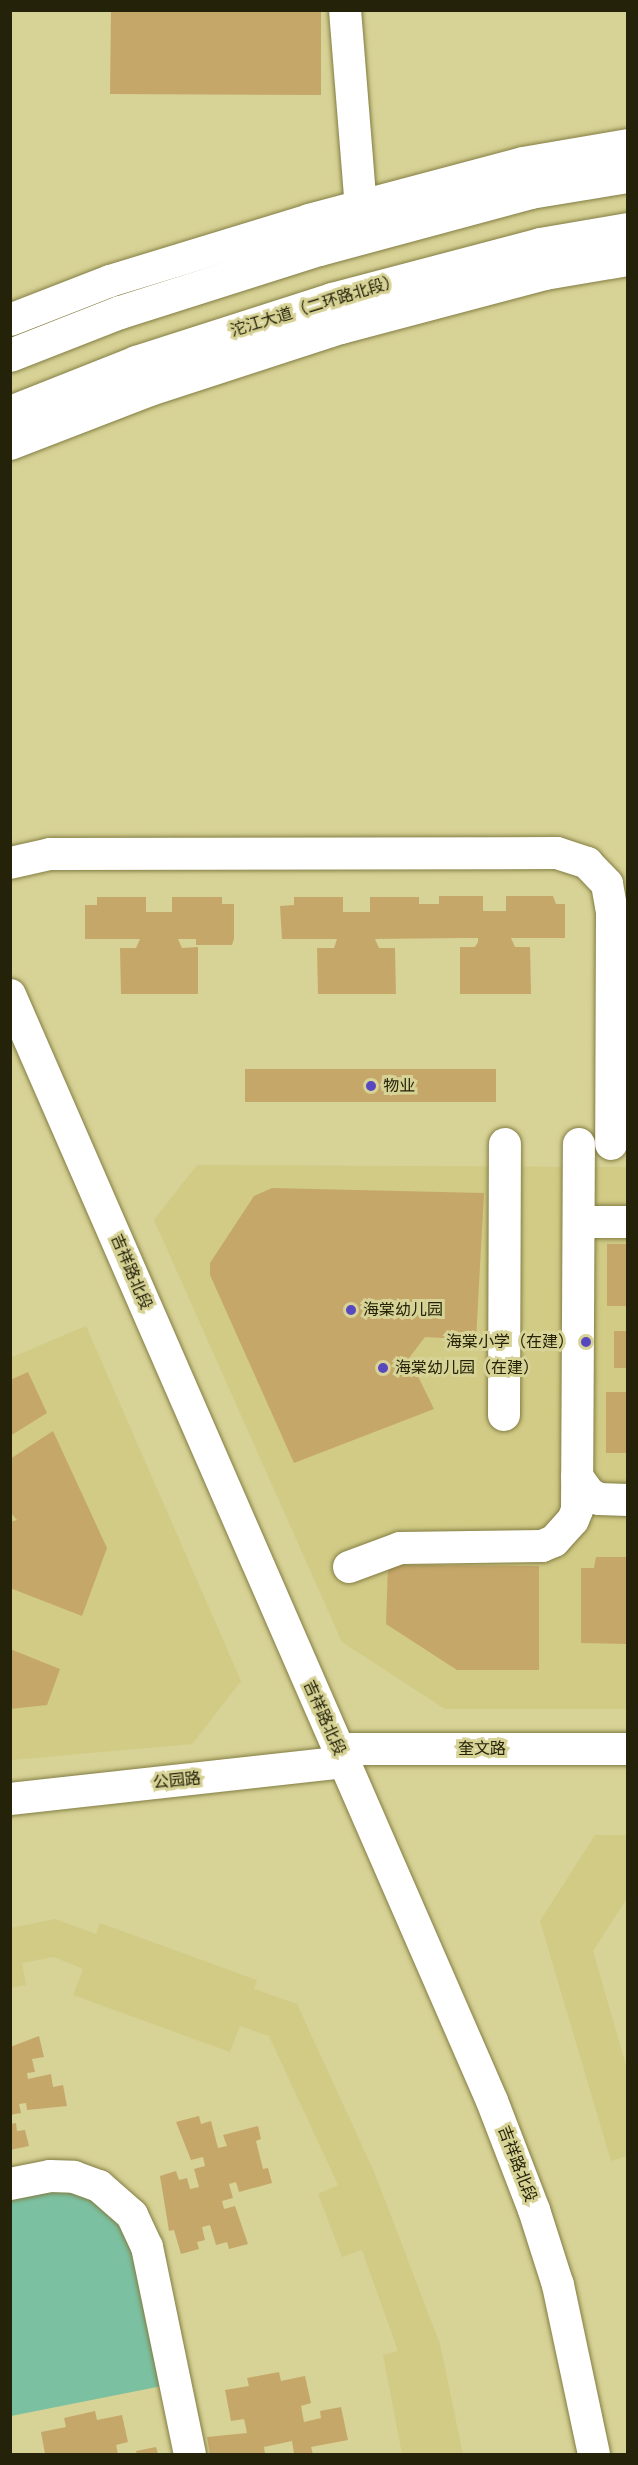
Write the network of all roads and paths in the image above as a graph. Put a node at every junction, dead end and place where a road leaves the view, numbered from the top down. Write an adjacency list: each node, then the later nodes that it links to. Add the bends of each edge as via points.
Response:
1 (345, 10): 4 (street)
2 (627, 145): 4 (street, via 523,163)
3 (627, 176): 8 (highway, via 530,192 319,249 120,312)
4 (361, 207): 7 (street, via 110,281)
5 (627, 229): 9 (highway, 沱江大道（二环路北段）, via 540,244 332,299 136,362)
6 (627, 260): 10 (street, via 545,274 341,328 150,390)
7 (10, 320)
8 (10, 355)
9 (10, 412)
10 (10, 444)
11 (10, 863): 15 (street, via 50,854 557,853 587,862 607,884 612,911)
12 (12, 1001): 24 (street, 吉祥路北段)
13 (505, 1144): 18 (street)
14 (579, 1144): 16 (street)
15 (611, 1144)
16 (579, 1222): 17 (street); 19 (street)
17 (627, 1222)
18 (504, 1415)
19 (577, 1477): 20 (street, via 590,1494); 21 (street, via 577,1510)
20 (617, 1500): 21 (street, via 591,1505)
21 (573, 1520): 22 (street, via 554,1541 542,1546 400,1548)
22 (349, 1567)
23 (627, 1749): 24 (street, 奎文路)
24 (341, 1756): 25 (street, 公园路); 28 (street, 吉祥路北段, via 492,2101 534,2210 558,2285)
25 (10, 1799)
26 (10, 2184): 27 (street, via 50,2176 74,2177 99,2186 132,2215 147,2247)
27 (190, 2454)
28 (594, 2454)

